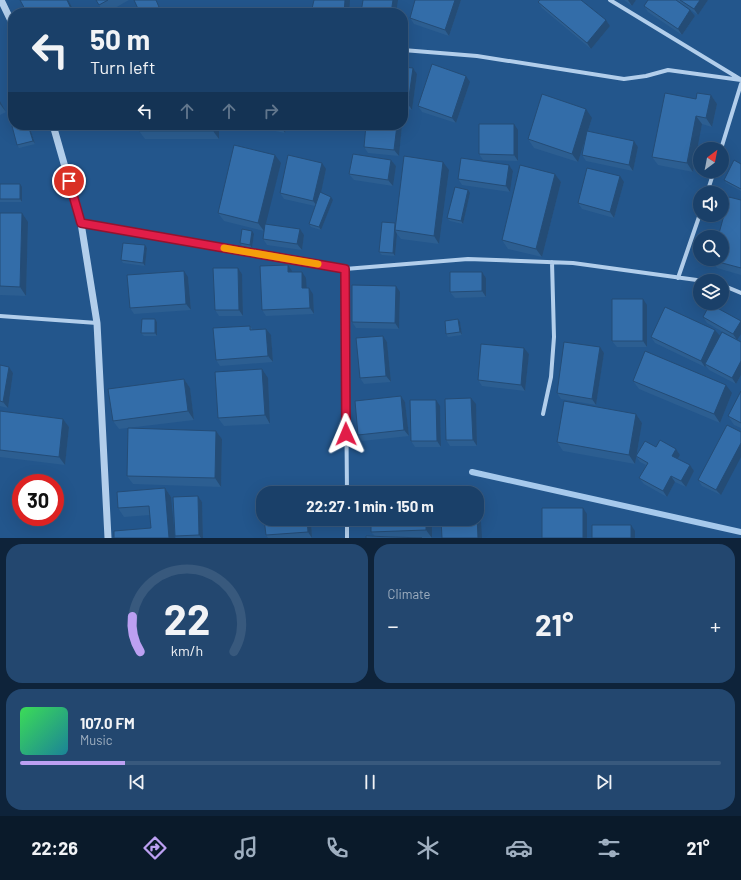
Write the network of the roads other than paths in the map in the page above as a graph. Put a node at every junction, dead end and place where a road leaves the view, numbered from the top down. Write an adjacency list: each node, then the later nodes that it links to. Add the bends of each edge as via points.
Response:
1 (1, 0): 3 (street)
2 (610, 0): 5 (street)
3 (8, 15)
4 (408, 50): 5 (street, via 477,56 624,79 668,70)
5 (741, 80)
6 (741, 84): 8 (street)
7 (54, 130): 10 (street)
8 (723, 142)
9 (697, 222): 13 (street)
10 (81, 223): 12 (street); 18 (street)
11 (552, 262): 12 (street, via 468,259); 13 (street); 19 (street, via 554,337 551,377)
12 (345, 269): 20 (street)
13 (678, 278): 14 (street)
14 (693, 280)
15 (729, 288): 16 (street)
16 (741, 293)
17 (0, 316): 18 (street)
18 (97, 323): 22 (street)
19 (543, 414)
20 (347, 486)
21 (347, 526): 23 (street)
22 (108, 538)
23 (347, 538)

